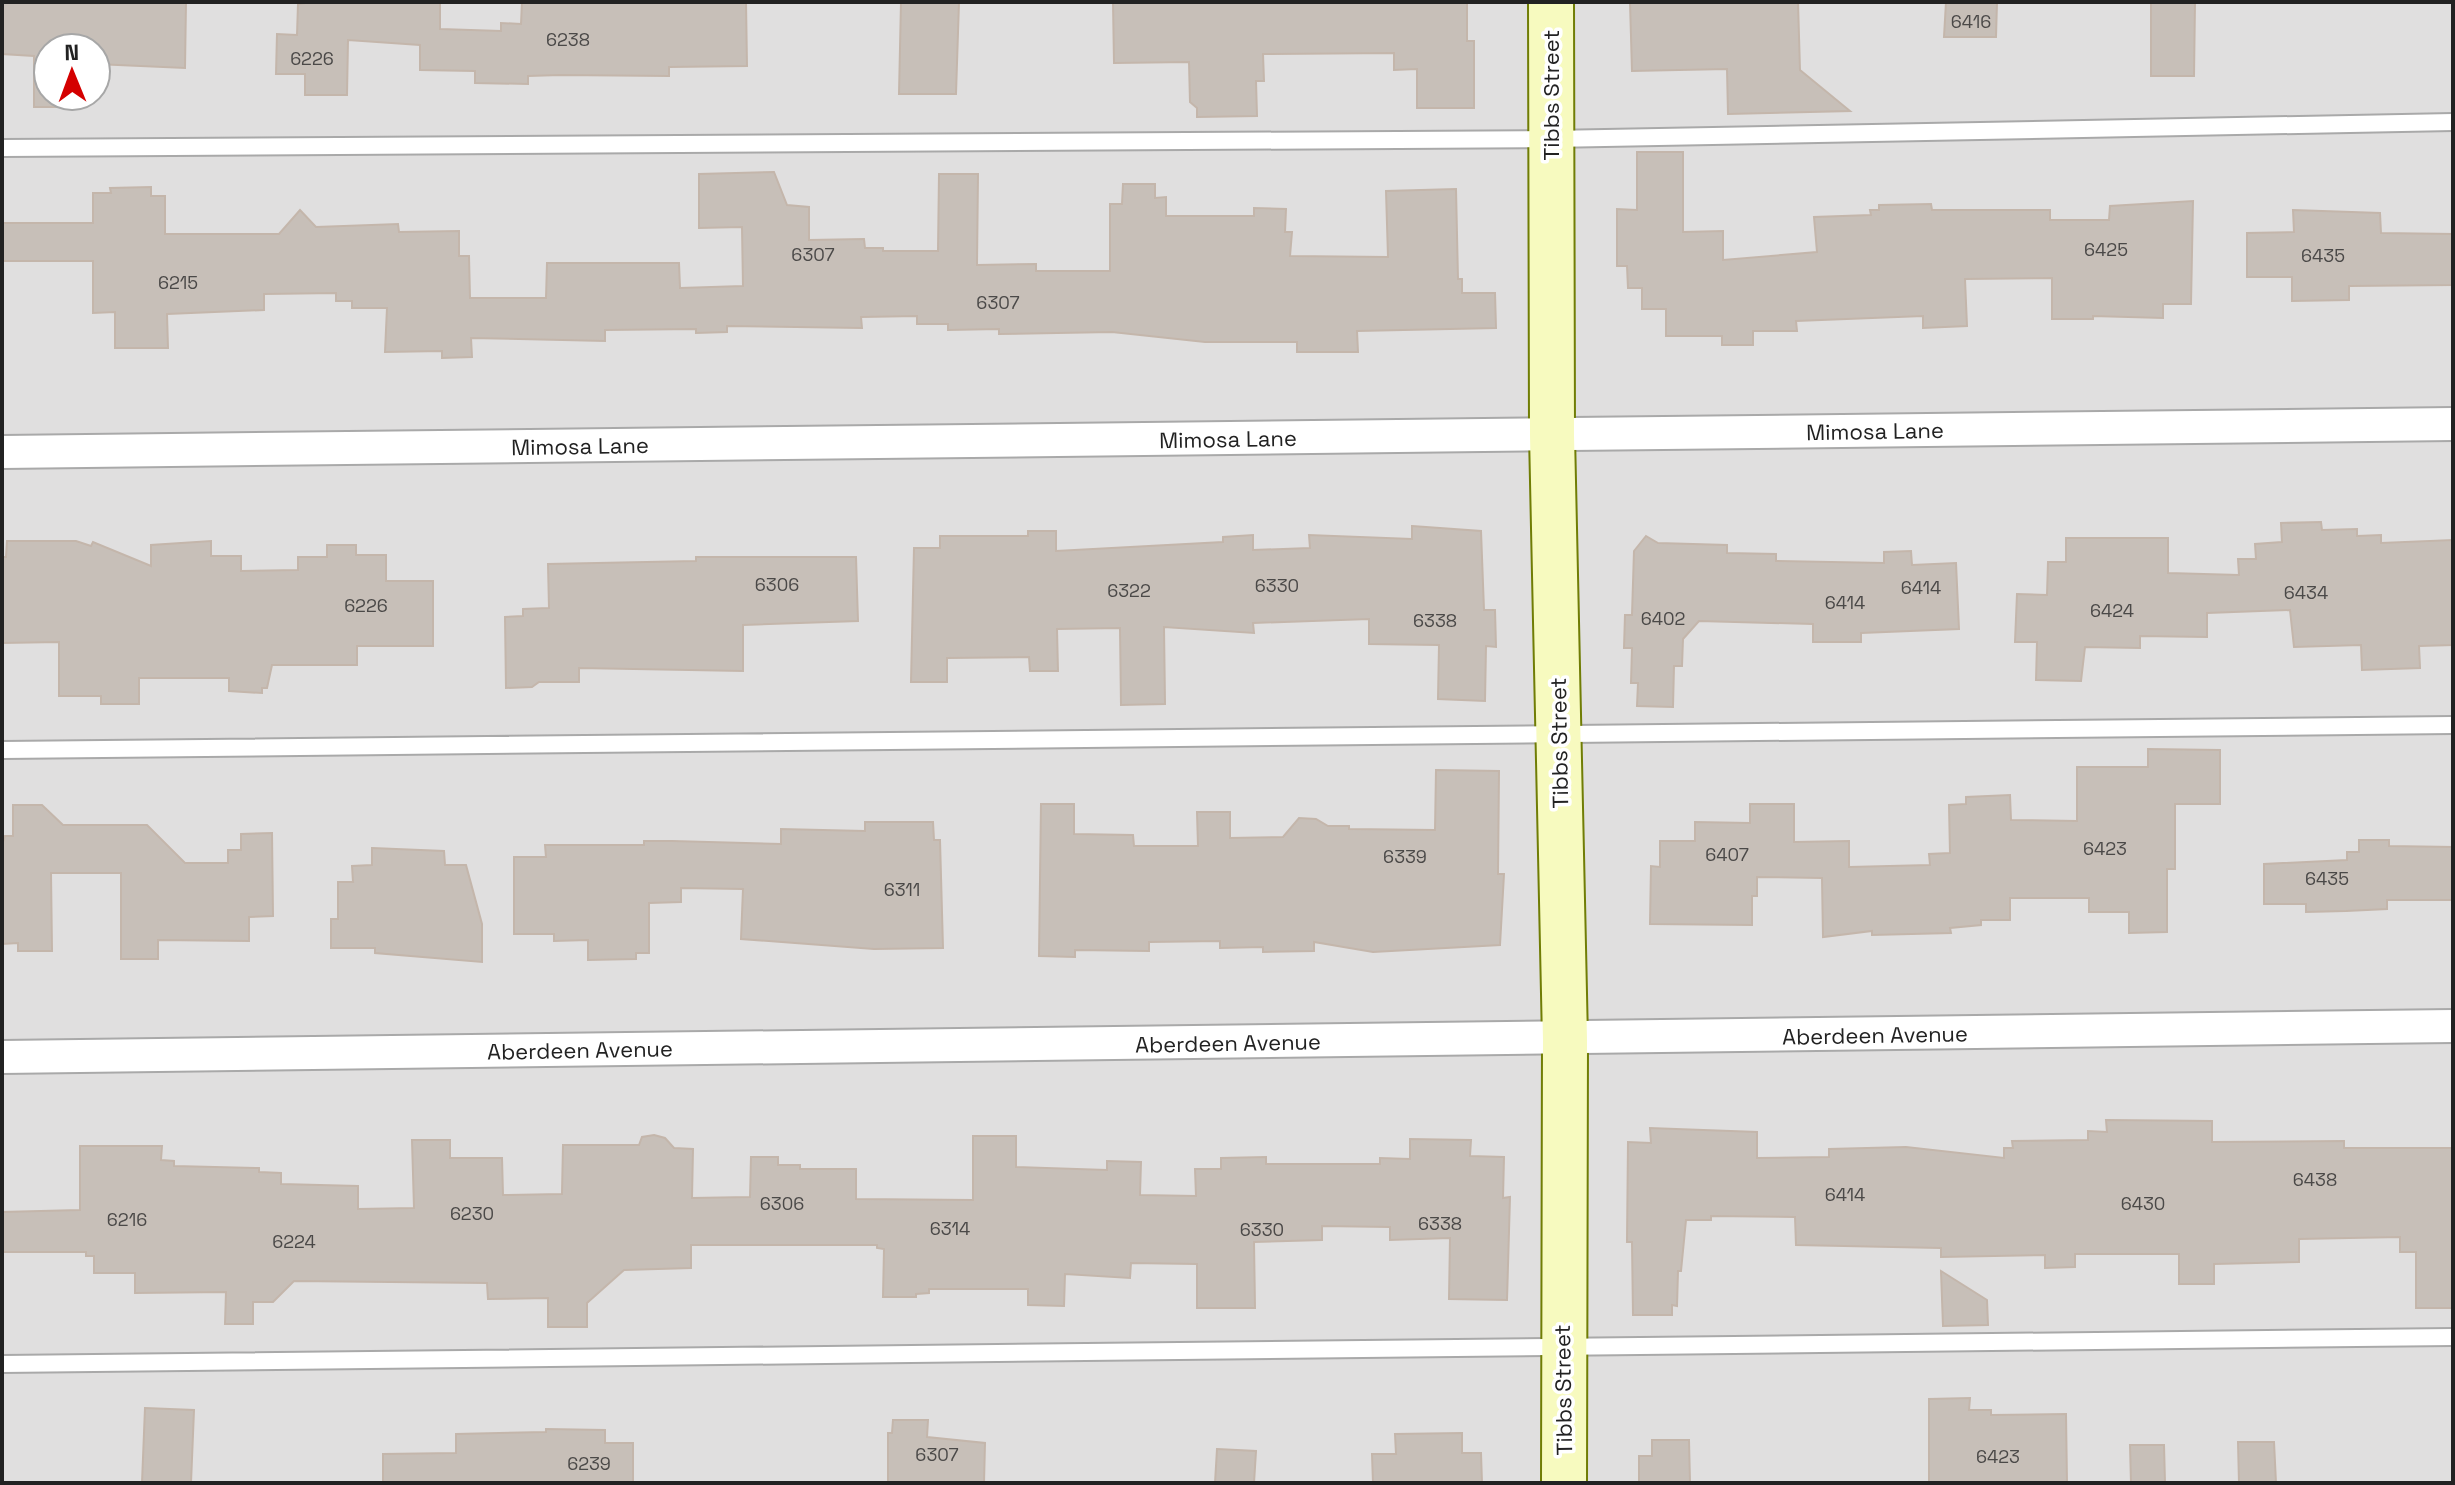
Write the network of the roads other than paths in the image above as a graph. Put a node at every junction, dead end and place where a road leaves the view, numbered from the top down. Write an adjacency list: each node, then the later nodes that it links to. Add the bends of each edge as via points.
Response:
1 (1551, 2): 3 (street, Tibbs Street)
2 (2453, 122): 3 (lane)
3 (1551, 139): 4 (lane); 6 (street, Tibbs Street)
4 (2, 148)
5 (2453, 424): 6 (street, Mimosa Lane)
6 (1552, 435): 7 (street, Mimosa Lane); 9 (street, Tibbs Street)
7 (2, 452)
8 (2453, 725): 9 (lane)
9 (1558, 734): 10 (lane); 12 (street, Tibbs Street)
10 (2, 750)
11 (2453, 1026): 12 (street, Aberdeen Avenue)
12 (1565, 1040): 13 (street, Aberdeen Avenue); 15 (street, Tibbs Street)
13 (2, 1057)
14 (2453, 1337): 15 (lane)
15 (1562, 1348): 16 (lane); 17 (street, Tibbs Street)
16 (2, 1364)
17 (1564, 1483)

